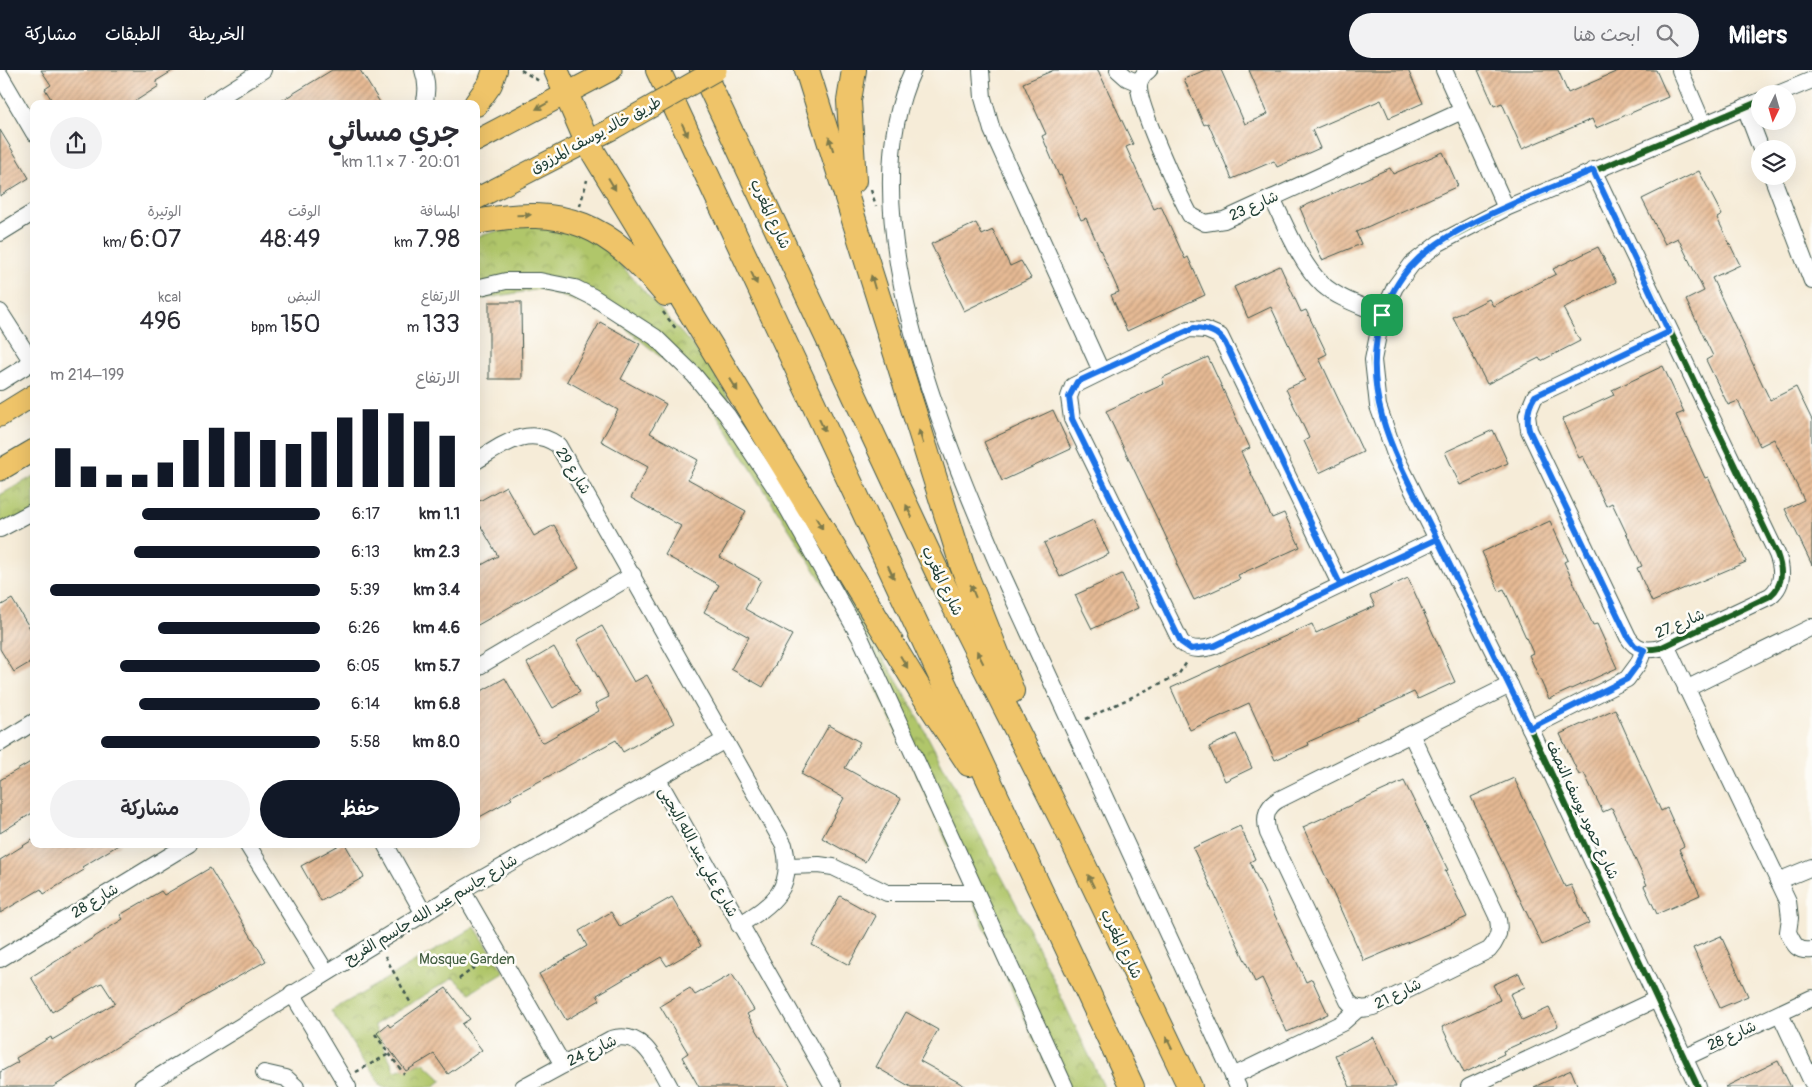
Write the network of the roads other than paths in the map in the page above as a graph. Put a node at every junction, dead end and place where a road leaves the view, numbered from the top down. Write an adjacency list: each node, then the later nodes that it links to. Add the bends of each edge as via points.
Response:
1 (263, 70): 22 (street)
2 (423, 70): 23 (street, via 427,89)
3 (495, 70): 24 (highway)
4 (556, 70): 21 (highway)
5 (611, 70): 21 (main road)
6 (658, 70): 73 (highway, one-way to 73)
7 (702, 70): 72 (highway, شارع المغرب, one-way to 7, via 941,580)
8 (716, 70): 30 (main road, طريق خالد يوسف المرزوق, bridge)
9 (807, 70): 39 (highway, one-way to 9)
10 (854, 70): 39 (highway, via 849,129)
11 (913, 70): 95 (street, via 902,95 891,168 891,220 900,274 933,398 977,516)
12 (981, 70): 48 (street, via 983,98 992,130)
13 (1118, 70): 19 (street)
14 (1149, 70): 19 (street)
15 (1444, 70): 26 (street)
16 (1680, 70): 27 (street)
17 (0, 75): 28 (street)
18 (1812, 80): 20 (street)
19 (1139, 83): 34 (street, شارع 23, via 1143,109 1186,209 1194,219 1205,223 1218,222)
20 (1796, 87)
21 (567, 93): 29 (main road, one-way to 29); 30 (highway)
22 (215, 100)
23 (425, 100)
24 (479, 100)
25 (1751, 105): 27 (street, شارع حمود يوسف النصف)
26 (1462, 111): 34 (street, شارع 23); 35 (street)
27 (1703, 124): 31 (street, شارع حمود يوسف النصف)
28 (30, 126)
29 (480, 139)
30 (587, 142): 33 (main road, طريق خالد يوسف المرزوق); 45 (highway, one-way to 45)
31 (1593, 170): 35 (street, شارع حمود يوسف النصف); 44 (street, شارع 27)
32 (1775, 185): 40 (street)
33 (480, 197)
34 (1272, 198): 43 (street, via 1297,247 1322,284)
35 (1506, 208): 43 (street, شارع حمود يوسف النصف, via 1457,232 1425,253 1403,276)
36 (30, 214): 38 (street)
37 (480, 221): 45 (highway, one-way to 45, via 517,215 550,216 576,221 602,234 643,268)
38 (0, 233)
39 (861, 240): 72 (highway, one-way to 39, via 962,565)
40 (1812, 280)
41 (480, 287): 81 (street, via 522,280 575,288 656,337 716,400 780,495 848,614)
42 (0, 312): 46 (street)
43 (1382, 315): 57 (street, شارع حمود يوسف النصف, via 1374,360 1378,406 1396,456)
44 (1669, 332): 61 (street, شارع 27, via 1777,554 1782,576 1779,588 1770,596); 62 (street, شارع 27, via 1535,396 1528,415 1529,430 1628,637 1635,646)
45 (708, 344): 73 (highway, one-way to 73, via 920,690)
46 (30, 357)
47 (30, 363): 49 (street)
48 (1101, 371): 59 (street, via 1189,329 1206,330 1220,336); 59 (street, via 1074,386 1069,397 1070,414 1186,647 1214,646)
49 (0, 382)
50 (30, 398): 51 (main road)
51 (0, 416)
52 (30, 452): 54 (main road)
53 (480, 458): 58 (street, شارع 29, via 521,436 539,436 558,445)
54 (0, 470)
55 (30, 513): 56 (street)
56 (0, 530)
57 (1437, 539): 59 (street); 64 (street, شارع حمود يوسف النصف)
58 (633, 575): 63 (street); 69 (street, شارع 29)
59 (1340, 584)
60 (1812, 627): 65 (street)
61 (1666, 645): 62 (street, شارع 27); 65 (street)
62 (1644, 650): 67 (street, via 1627,679)
63 (480, 666)
64 (1510, 685): 67 (street, شارع حمود يوسف النصف); 68 (street, شارع 21)
65 (1686, 689): 79 (street)
66 (30, 724): 70 (street)
67 (1530, 728): 89 (street, شارع حمود يوسف النصف)
68 (1411, 734): 90 (street, شارع 21, via 1497,916 1499,930 1489,950 1373,1007); 90 (street, شارع 21, via 1278,800 1269,807 1266,816 1268,833 1348,1000)
69 (725, 740): 71 (street, شارع جاسم عبد الله جاسم الفريح); 77 (street, شارع علي عبد الله اليحيى, via 780,836)
70 (0, 743)
71 (657, 778): 80 (street, شارع جاسم عبد الله جاسم الفريح); 83 (street, شارع علي عبد الله اليحيى)
72 (1068, 832): 105 (highway, شارع المغرب, one-way to 72)
73 (1015, 834): 104 (highway)
74 (182, 848): 85 (street, شارع 28)
75 (249, 848): 86 (street)
76 (387, 848): 82 (street)
77 (786, 866): 81 (street, via 833,868 887,893); 83 (street, شارع علي عبد الله اليحيى, via 782,889 773,902)
78 (1812, 866): 79 (street)
79 (1778, 881): 84 (street, via 1790,912 1788,932 1799,950)
80 (462, 890): 82 (street, شارع جاسم عبد الله جاسم الفريح); 93 (street)
81 (976, 893): 103 (street)
82 (424, 914): 86 (street, شارع جاسم عبد الله جاسم الفريح)
83 (739, 925): 102 (street, شارع علي عبد الله اليحيى)
84 (1812, 950)
85 (0, 959)
86 (326, 972): 87 (street, شارع جاسم عبد الله جاسم الفريح)
87 (292, 993): 97 (street); 98 (street, شارع جاسم عبد الله جاسم الفريح)
88 (1812, 998): 91 (street, شارع 28)
89 (1656, 999): 92 (street, شارع حمود يوسف النصف); 106 (street)
90 (1360, 1008): 95 (street, via 1342,1023)
91 (1780, 1014): 92 (street, شارع 28); 96 (street)
92 (1684, 1058): 107 (street, شارع حمود يوسف النصف)
93 (563, 1064): 100 (street, شارع 24); 101 (street, شارع 24, via 611,1039 628,1037 646,1047)
94 (264, 1073): 99 (street, via 286,1078)
95 (1235, 1082)
96 (1812, 1082)
97 (346, 1083)
98 (142, 1087)
99 (296, 1087)
100 (523, 1087)
101 (670, 1087)
102 (833, 1087)
103 (1064, 1087)
104 (1132, 1087)
105 (1190, 1087)
106 (1469, 1087)
107 (1698, 1087)

